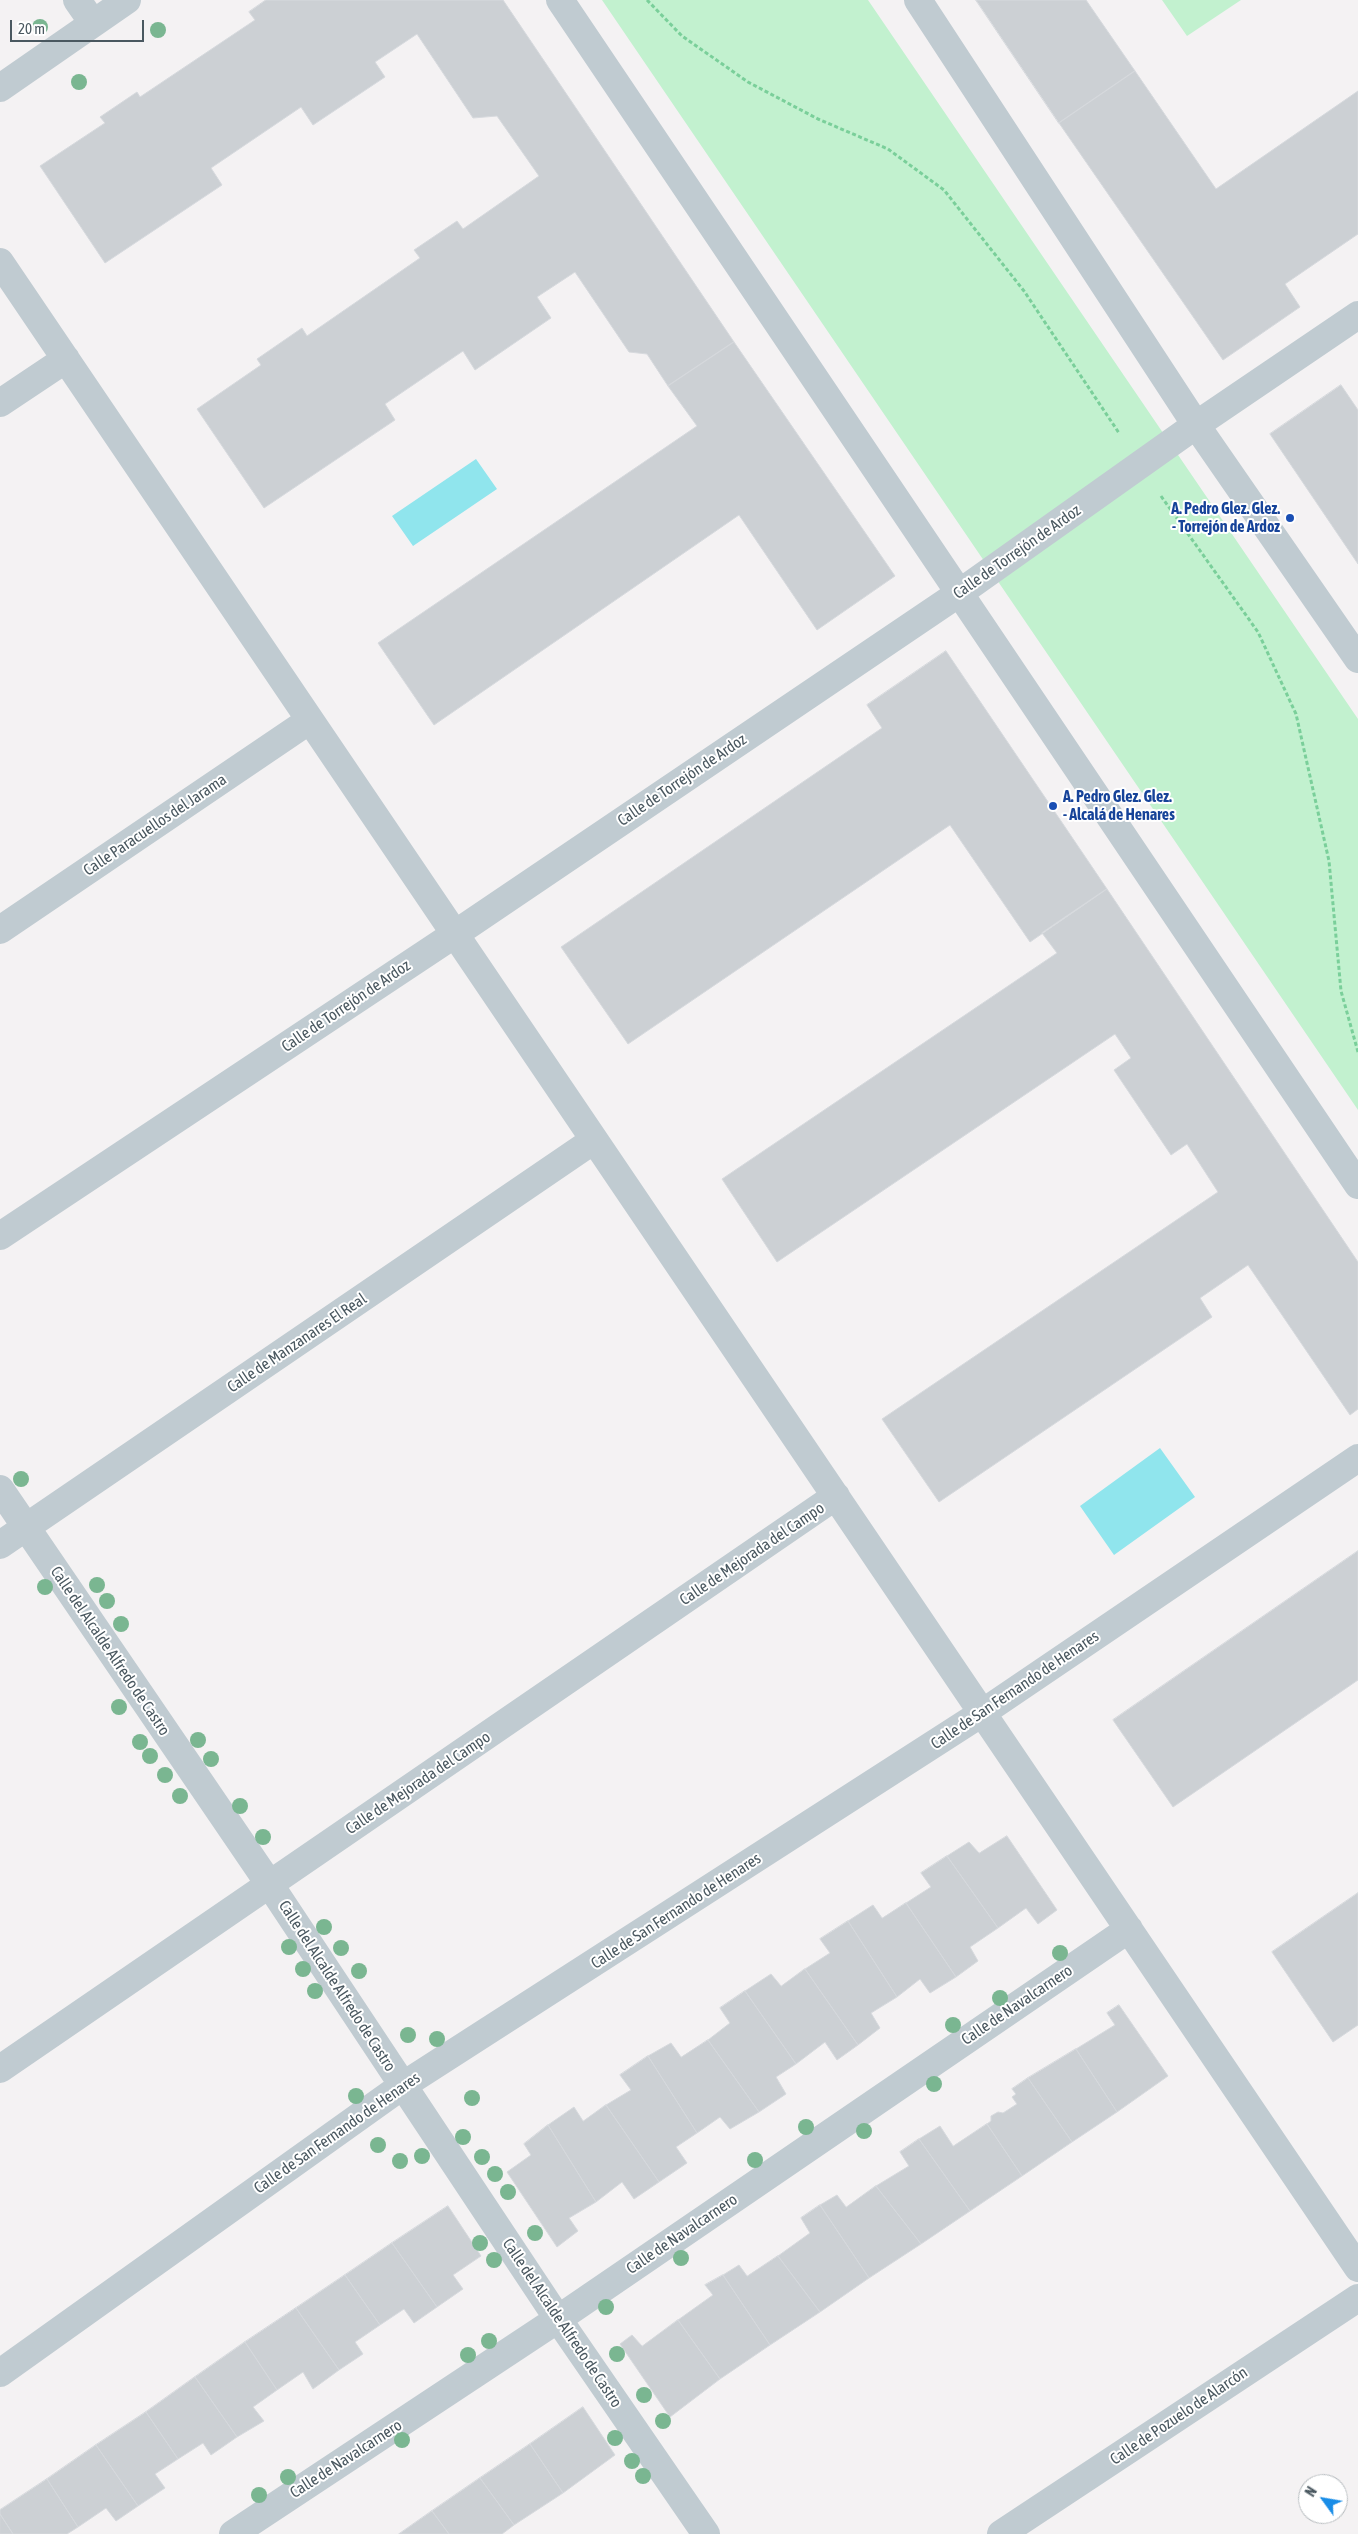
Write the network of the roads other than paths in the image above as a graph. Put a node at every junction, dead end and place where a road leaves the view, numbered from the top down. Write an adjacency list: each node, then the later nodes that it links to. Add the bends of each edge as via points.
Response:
1 (77, 0): 5 (street)
2 (127, 0): 5 (street)
3 (560, 0): 12 (street)
4 (918, 0): 11 (street)
5 (92, 23): 6 (street)
6 (0, 88)
7 (0, 262): 9 (street)
8 (1358, 315): 11 (street, Calle de Torrejón de Ardoz)
9 (66, 359): 10 (street); 14 (street)
10 (0, 403)
11 (1196, 425): 12 (street, Calle de Torrejón de Ardoz); 13 (street)
12 (958, 594): 16 (street, Calle de Torrejón de Ardoz); 18 (street)
13 (1358, 659)
14 (310, 720): 15 (street, Calle Paracuellos del Jarama); 16 (street)
15 (0, 930)
16 (455, 934): 17 (street); 19 (street, Calle de Torrejón de Ardoz)
17 (594, 1140): 22 (street); 23 (street, Calle de Manzanares El Real)
18 (1358, 1185)
19 (0, 1236)
20 (1358, 1458): 25 (street, Calle de San Fernando de Henares)
21 (0, 1489): 23 (street, Calle del Alcalde Alfredo de Castro)
22 (836, 1496): 25 (street); 26 (street, Calle de Mejorada del Campo)
23 (26, 1528): 24 (street, Calle de Manzanares El Real); 26 (street, Calle del Alcalde Alfredo de Castro)
24 (0, 1545)
25 (982, 1713): 27 (street); 29 (street, Calle de San Fernando de Henares)
26 (270, 1885): 28 (street, Calle de Mejorada del Campo); 29 (street, Calle del Alcalde Alfredo de Castro)
27 (1128, 1929): 30 (street); 32 (street, Calle de Navalcarnero)
28 (0, 2069)
29 (402, 2086): 32 (street, Calle del Alcalde Alfredo de Castro); 33 (street, Calle de San Fernando de Henares)
30 (1358, 2268)
31 (1358, 2298): 36 (street, Calle de Pozuelo de Alarcón)
32 (558, 2319): 34 (street, Calle de Navalcarnero); 35 (street, Calle del Alcalde Alfredo de Castro)
33 (0, 2373)
34 (233, 2534)
35 (706, 2534)
36 (1001, 2534)

